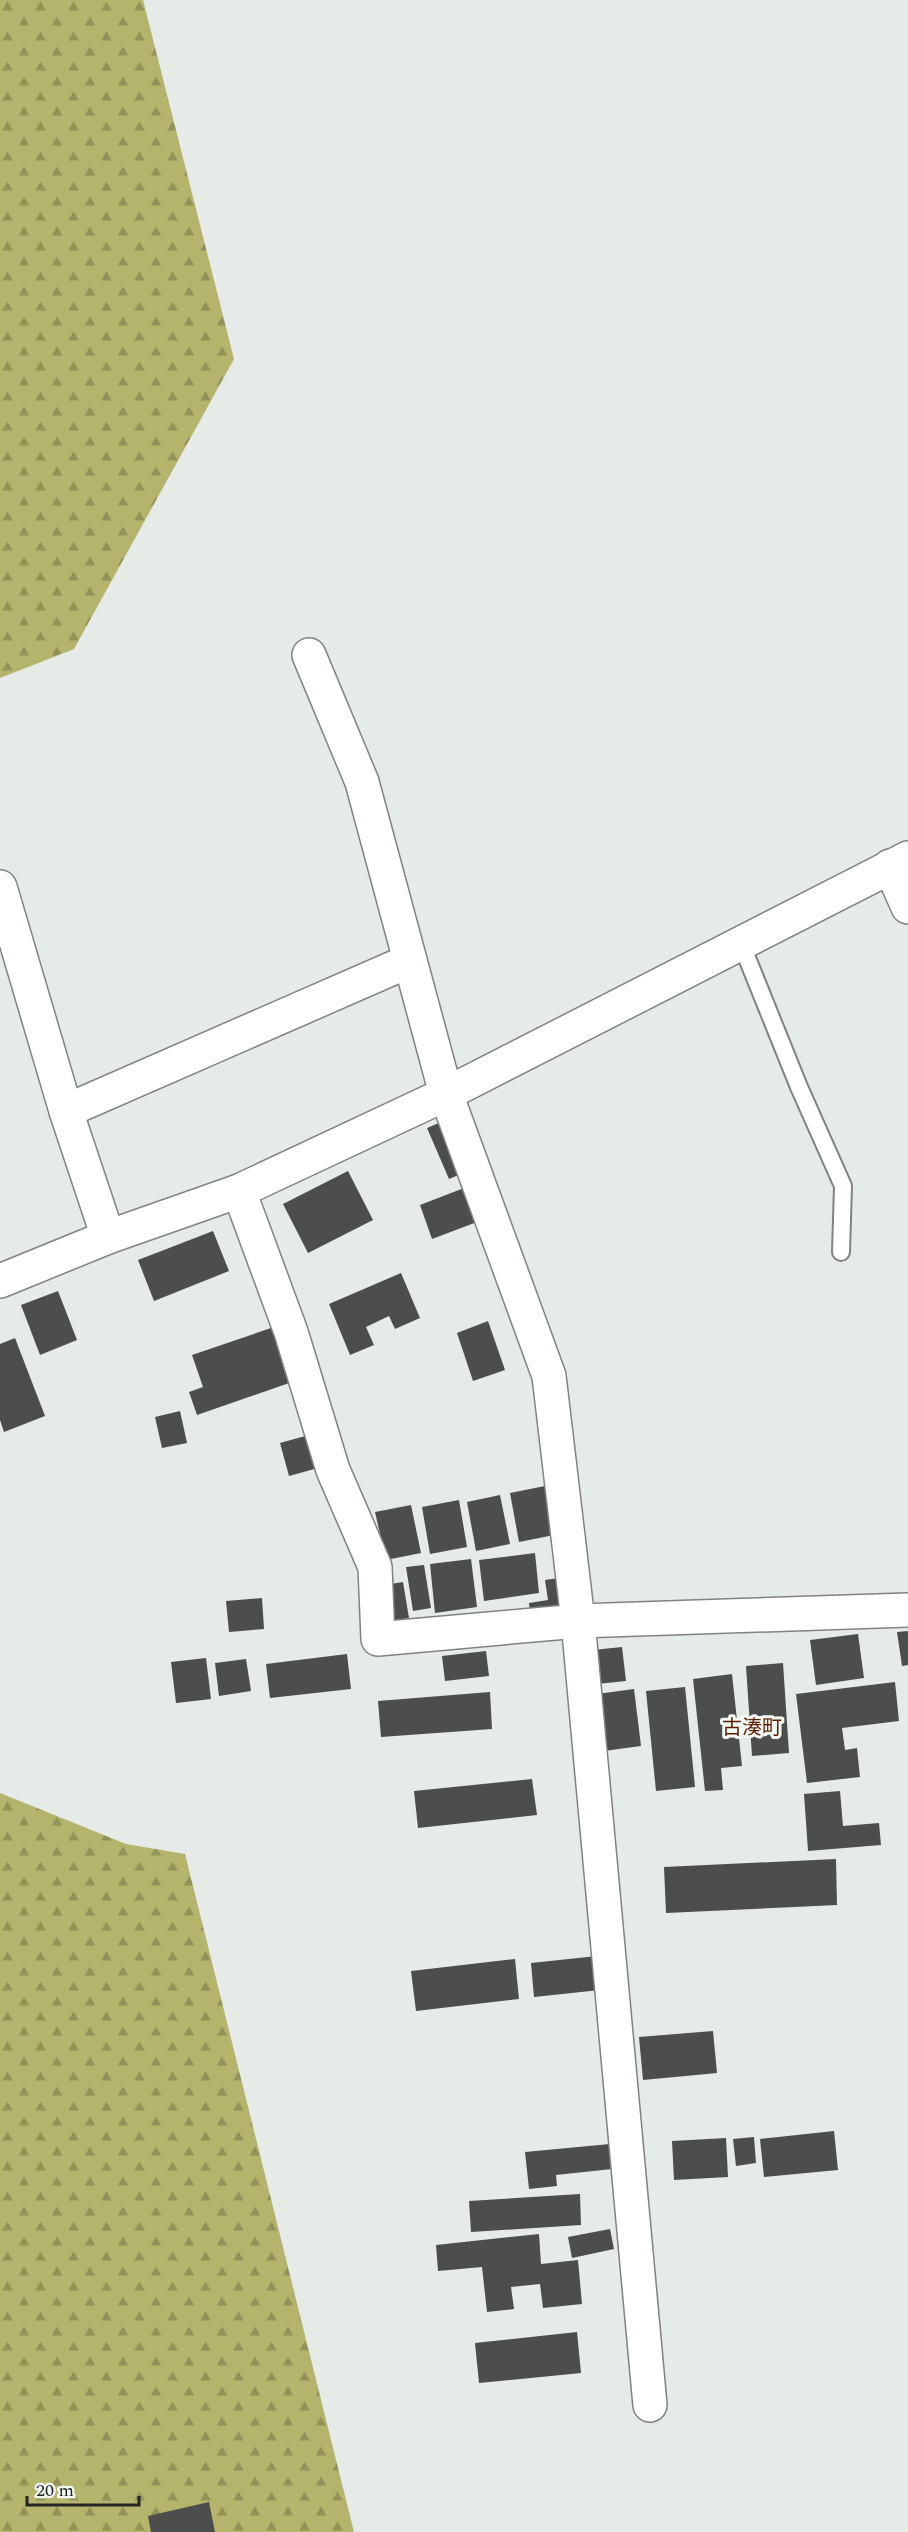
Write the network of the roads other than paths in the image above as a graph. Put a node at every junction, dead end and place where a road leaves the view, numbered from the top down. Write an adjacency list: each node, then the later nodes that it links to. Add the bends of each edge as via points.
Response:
1 (309, 655): 6 (street, via 362,782)
2 (899, 862): 4 (street); 5 (street)
3 (0, 887): 8 (street)
4 (908, 907)
5 (741, 943): 7 (street); 11 (lane, via 843,1186)
6 (409, 961): 7 (street); 8 (street)
7 (446, 1094): 9 (street); 14 (street, via 549,1376)
8 (66, 1111): 10 (street)
9 (239, 1191): 10 (street); 14 (street, via 291,1332 333,1470 375,1567 378,1639)
10 (108, 1237): 12 (street)
11 (841, 1252)
12 (0, 1281)
13 (908, 1610): 14 (street)
14 (578, 1621): 15 (street)
15 (650, 2405)

